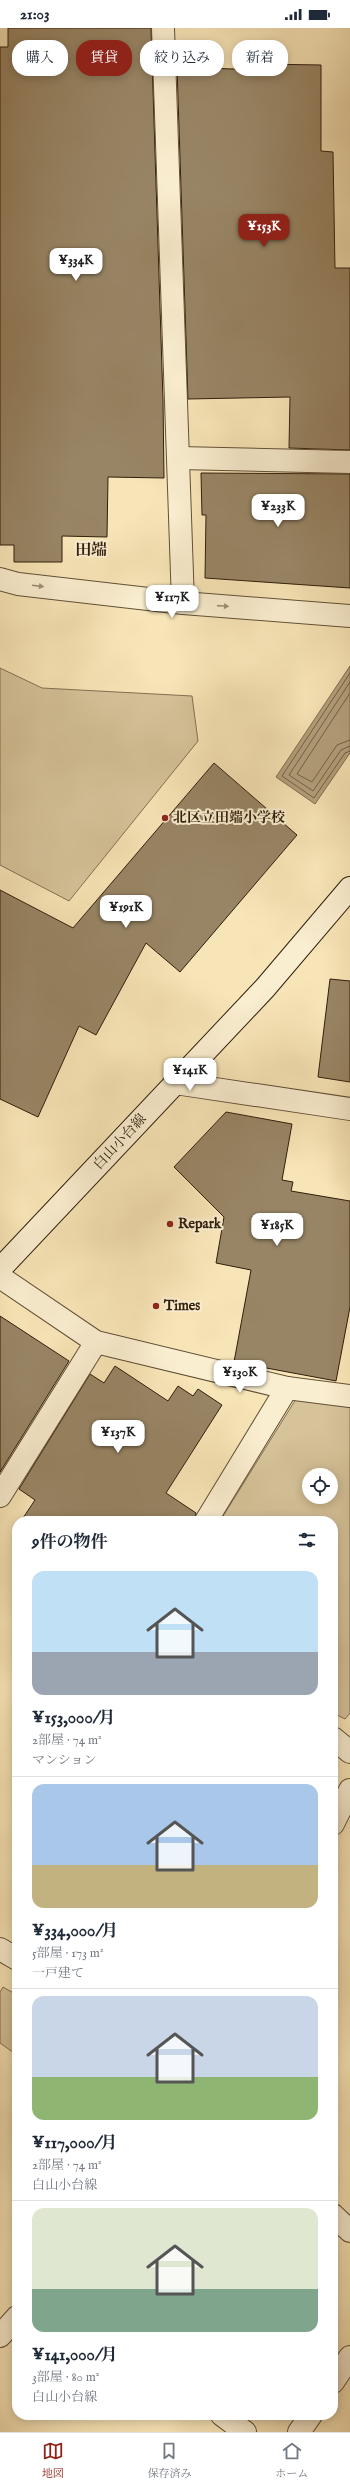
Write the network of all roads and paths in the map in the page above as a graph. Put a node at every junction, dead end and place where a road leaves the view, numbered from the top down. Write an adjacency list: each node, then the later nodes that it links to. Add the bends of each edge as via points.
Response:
1 (163, 28): 2 (street)
2 (179, 458): 3 (street); 5 (street)
3 (350, 462)
4 (0, 579): 5 (street, one-way to 5, via 18,584)
5 (183, 603): 6 (street, one-way to 6)
6 (350, 616)
7 (350, 888): 8 (street, 白山小台線, via 265,988)
8 (175, 1083): 9 (street); 10 (street, 白山小台線)
9 (350, 1109)
10 (0, 1269)
11 (0, 1277): 12 (street)
12 (96, 1342): 13 (street); 15 (street)
13 (287, 1388): 14 (street); 16 (street)
14 (350, 1396)
15 (0, 1496)
16 (209, 1516)
17 (338, 1742): 18 (street)
18 (350, 1752)
19 (350, 1790): 20 (street)
20 (338, 1814)
21 (0, 1949): 22 (street)
22 (12, 1956)
23 (338, 2220): 24 (street)
24 (350, 2231)
25 (12, 2323): 26 (street)
26 (0, 2336)
27 (350, 2357): 28 (street)
28 (338, 2375)
29 (229, 2420): 31 (street)
30 (307, 2420): 32 (street)
31 (245, 2432)
32 (299, 2432)

